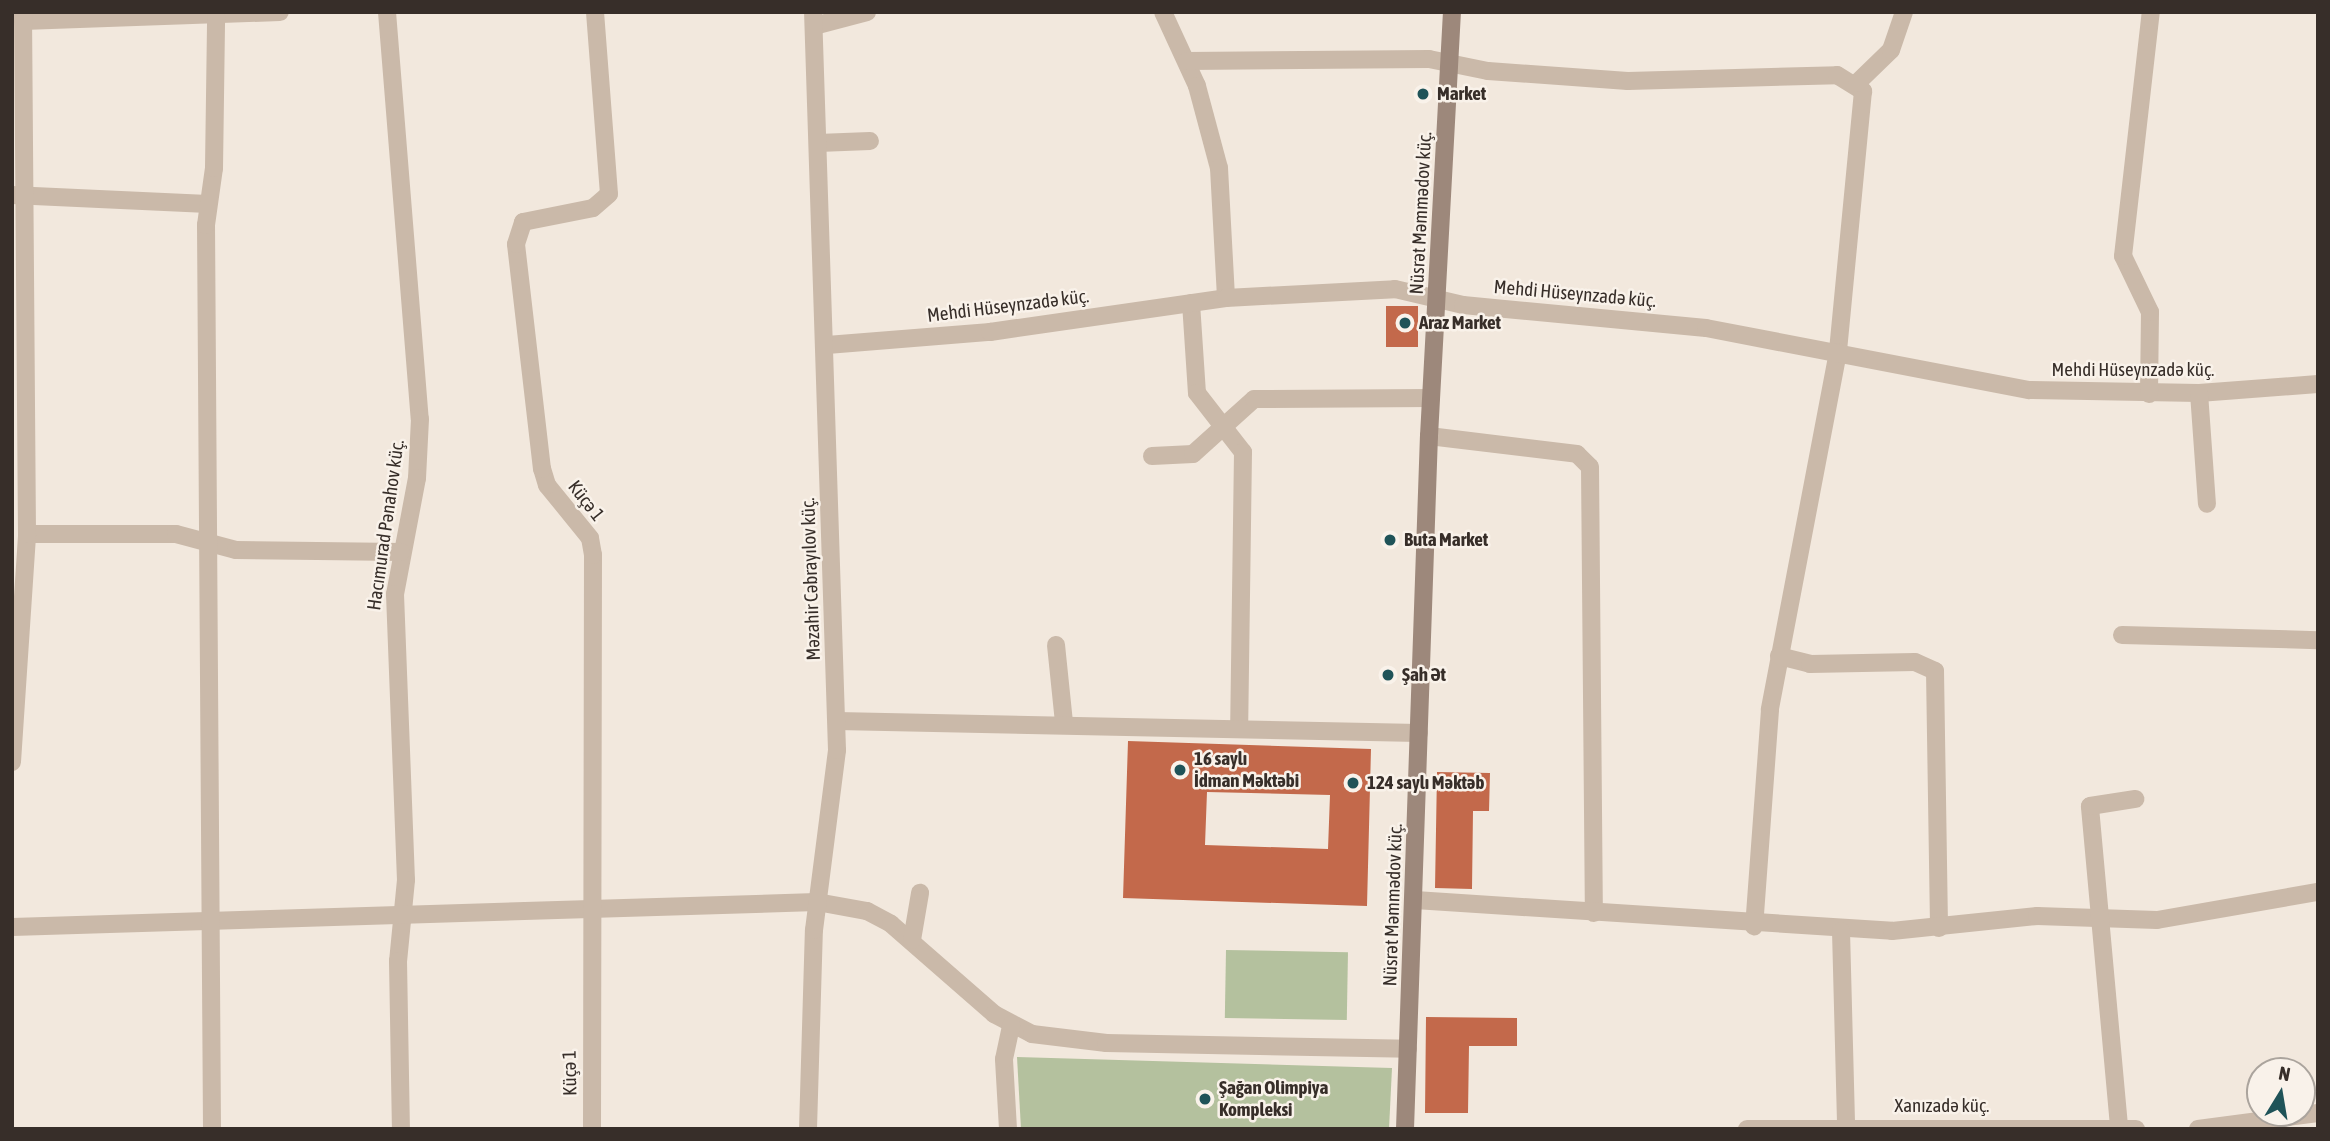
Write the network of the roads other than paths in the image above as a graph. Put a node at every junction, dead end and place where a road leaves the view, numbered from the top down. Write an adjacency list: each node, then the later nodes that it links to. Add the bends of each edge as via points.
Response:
1 (280, 12): 11 (street)
2 (387, 12): 35 (street, Hacımurad Pənahov küç., via 420,419)
3 (595, 12): 50 (street, Küçə 1, via 609,194 593,208 523,222 516,244 542,469 547,485 590,538 593,555)
4 (867, 12): 12 (street)
5 (1163, 12): 13 (street)
6 (1452, 12): 14 (street, Nüsrət Məmmədov küç.)
7 (1904, 12): 15 (street, via 1891,50)
8 (2151, 12): 27 (street, via 2123,256 2150,312)
9 (187, 15): 10 (street); 11 (street)
10 (23, 17): 18 (street)
11 (216, 17): 19 (street)
12 (813, 19): 17 (street, Məzahir Cəbrayılov küç.)
13 (1188, 61): 14 (street, via 1216,56); 20 (street, via 1219,167)
14 (1449, 62): 15 (street, via 1488,71 1628,81 1837,75); 21 (street, Nüsrət Məmmədov küç.)
15 (1857, 83): 24 (street, via 1865,107)
16 (870, 141): 17 (street)
17 (818, 143): 23 (street, Məzahir Cəbrayılov küç.)
18 (16, 196): 19 (street); 33 (street)
19 (208, 204): 34 (street)
20 (1226, 298): 21 (street, Mehdi Hüseynzadə küç., via 1395,289); 22 (street, Mehdi Hüseynzadə küç.)
21 (1438, 299): 24 (street, Mehdi Hüseynzadə küç., via 1706,328); 28 (street, Nüsrət Məmmədov küç.)
22 (1191, 303): 23 (street, Mehdi Hüseynzadə küç., via 990,332); 29 (street, via 1197,393)
23 (827, 345): 40 (street, Məzahir Cəbrayılov küç.)
24 (1838, 352): 27 (street, Mehdi Hüseynzadə küç., via 1997,386); 39 (street)
25 (2318, 384): 26 (street, Mehdi Hüseynzadə küç.)
26 (2199, 393): 27 (street, Mehdi Hüseynzadə küç.); 32 (street)
27 (2149, 394)
28 (1431, 398): 29 (street, via 1254,399); 30 (street, Nüsrət Məmmədov küç.)
29 (1223, 425): 31 (street, via 1193,454); 42 (street, via 1244,462)
30 (1429, 436): 43 (street, Nüsrət Məmmədov küç.); 51 (street, via 1577,454 1590,467)
31 (1152, 456)
32 (2207, 504)
33 (27, 534): 34 (street, via 176,534); 44 (street)
34 (212, 543): 35 (street, via 236,550); 54 (street)
35 (401, 552): 52 (street, Hacımurad Pənahov küç., via 394,657)
36 (2122, 635): 37 (street)
37 (2318, 640)
38 (1056, 645): 41 (street)
39 (1779, 656): 55 (street); 57 (street, via 1810,664 1915,662 1935,671)
40 (837, 721): 41 (street); 49 (street, Məzahir Cəbrayılov küç., via 834,808)
41 (1064, 722): 42 (street)
42 (1239, 729): 43 (street)
43 (1419, 733): 48 (street, Nüsrət Məmmədov küç.)
44 (12, 762)
45 (2135, 799): 53 (street, via 2090,807)
46 (2318, 892): 53 (street, via 2157,920)
47 (920, 893): 59 (street)
48 (1415, 900): 51 (street); 61 (street, Nüsrət Məmmədov küç.)
49 (817, 902): 50 (street); 59 (street, via 867,911); 68 (street, Məzahir Cəbrayılov küç.)
50 (589, 910): 52 (street); 67 (street, Küçə 1)
51 (1594, 913): 55 (street)
52 (402, 915): 54 (street); 66 (street, Hacımurad Pənahov küç.)
53 (2102, 920): 57 (street, via 2037,916); 63 (street)
54 (215, 921): 56 (street); 65 (street)
55 (1754, 926): 58 (street)
56 (12, 927)
57 (1939, 928): 58 (street)
58 (1841, 931): 64 (street)
59 (912, 940): 60 (street)
60 (1011, 1025): 61 (street, via 1057,1039 1106,1043); 69 (street, via 1004,1059)
61 (1408, 1049): 70 (street, Nüsrət Məmmədov küç.)
62 (2318, 1113): 72 (street)
63 (2128, 1127): 64 (street, Xanızadə küç.)
64 (1835, 1128): 71 (street, Xanızadə küç.)
65 (212, 1129)
66 (401, 1129)
67 (592, 1129)
68 (808, 1129)
69 (1008, 1129)
70 (1405, 1129)
71 (1747, 1129)
72 (2198, 1129)

